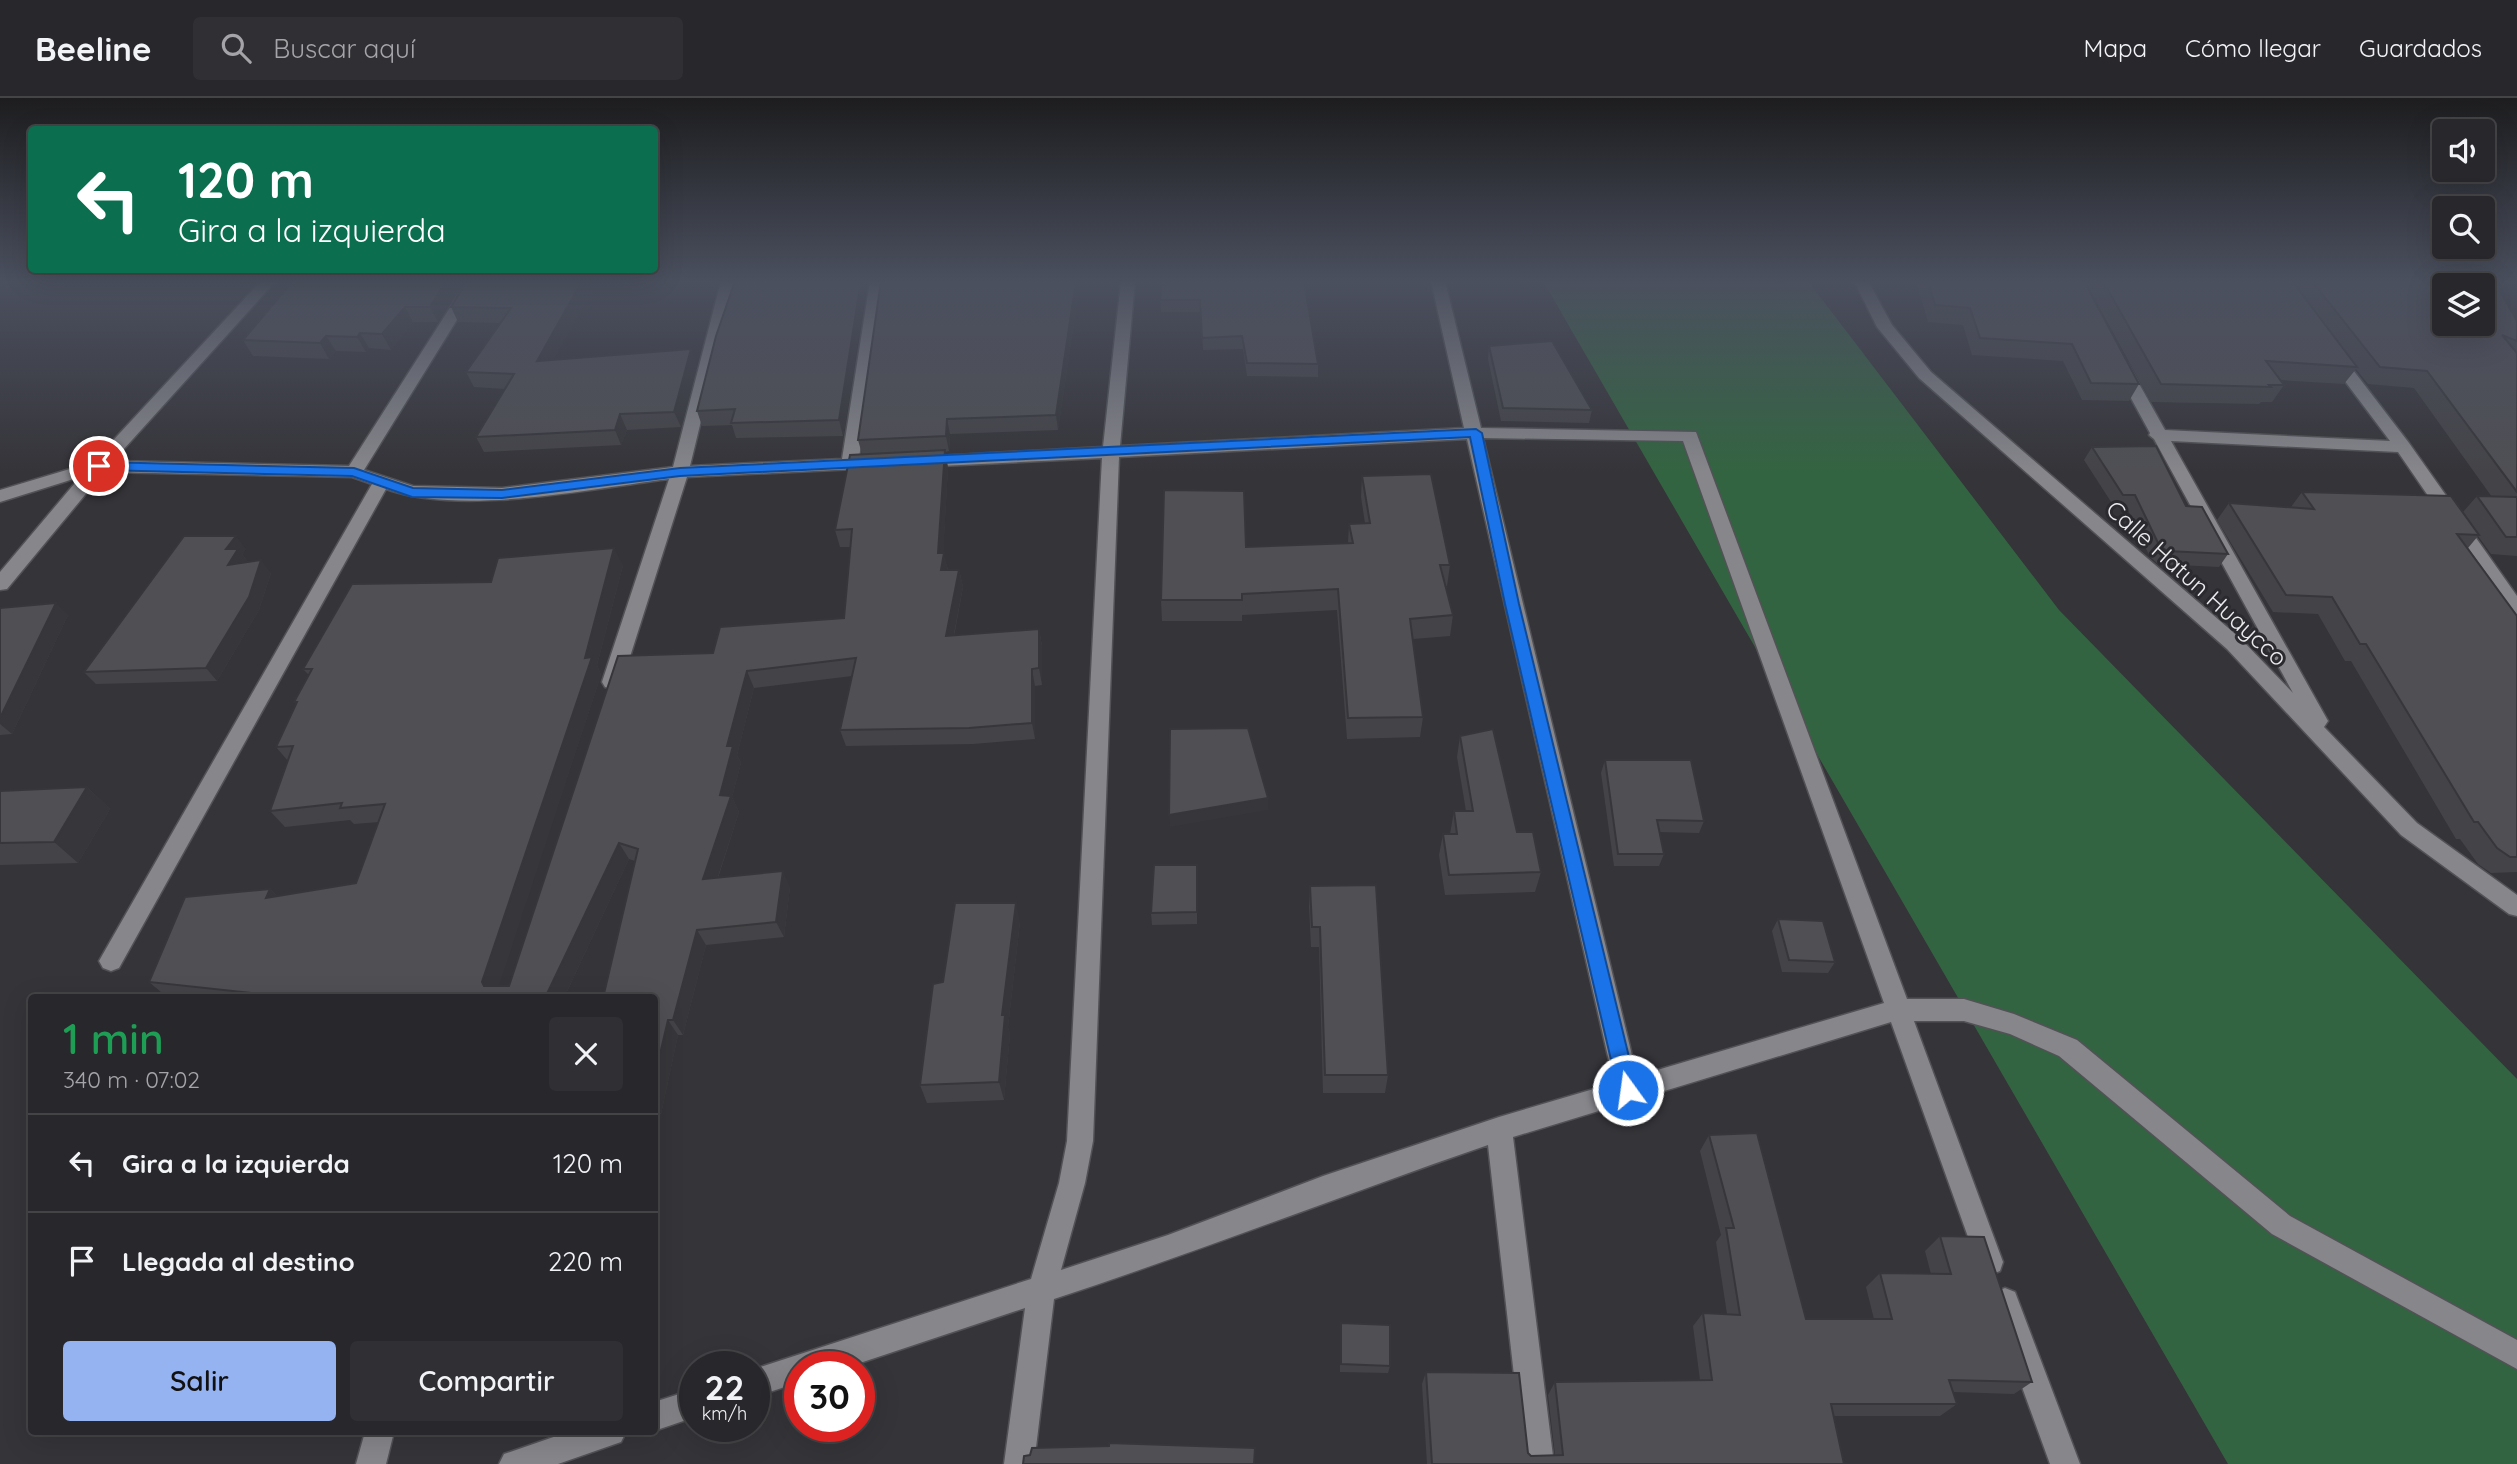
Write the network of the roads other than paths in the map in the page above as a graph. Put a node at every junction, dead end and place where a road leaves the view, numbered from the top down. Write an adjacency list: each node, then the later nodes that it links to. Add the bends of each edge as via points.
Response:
1 (210, 345): 15 (street)
2 (434, 345): 16 (street)
3 (712, 345): 17 (street)
4 (868, 345): 14 (street)
5 (1122, 345): 13 (street)
6 (1454, 345): 10 (street)
7 (1900, 345): 23 (street, Calle Hatun Huaycco, via 1925,375 2234,644)
8 (2325, 345): 12 (street)
9 (2114, 352): 11 (street)
10 (1476, 433): 13 (street); 26 (street, via 1690,436); 27 (street)
11 (2157, 435): 12 (street); 23 (street)
12 (2403, 447): 21 (street)
13 (1111, 452): 14 (street); 29 (street, via 1080,1141)
14 (850, 464): 17 (street)
15 (99, 466): 16 (street); 19 (street); 20 (street)
16 (354, 472): 18 (street)
17 (680, 472): 18 (street, via 502,494 412,492); 22 (street)
18 (382, 481): 25 (street)
19 (0, 496)
20 (0, 584)
21 (2517, 610)
22 (607, 695)
23 (2334, 750): 24 (street, Calle Hatun Huaycco, via 2409,829)
24 (2517, 906)
25 (111, 961)
26 (1897, 1010): 27 (street); 31 (street, via 1964,1010 2068,1048 2281,1224); 40 (street)
27 (1628, 1090): 28 (street)
28 (1499, 1129): 29 (street, via 1168,1248); 39 (street)
29 (1042, 1287): 30 (street); 38 (street)
30 (850, 1351)
31 (2517, 1355)
32 (679, 1408): 33 (street)
33 (658, 1416)
34 (379, 1435): 36 (street)
35 (602, 1435): 37 (street)
36 (371, 1464)
37 (514, 1464)
38 (1019, 1464)
39 (1539, 1464)
40 (2065, 1464)

